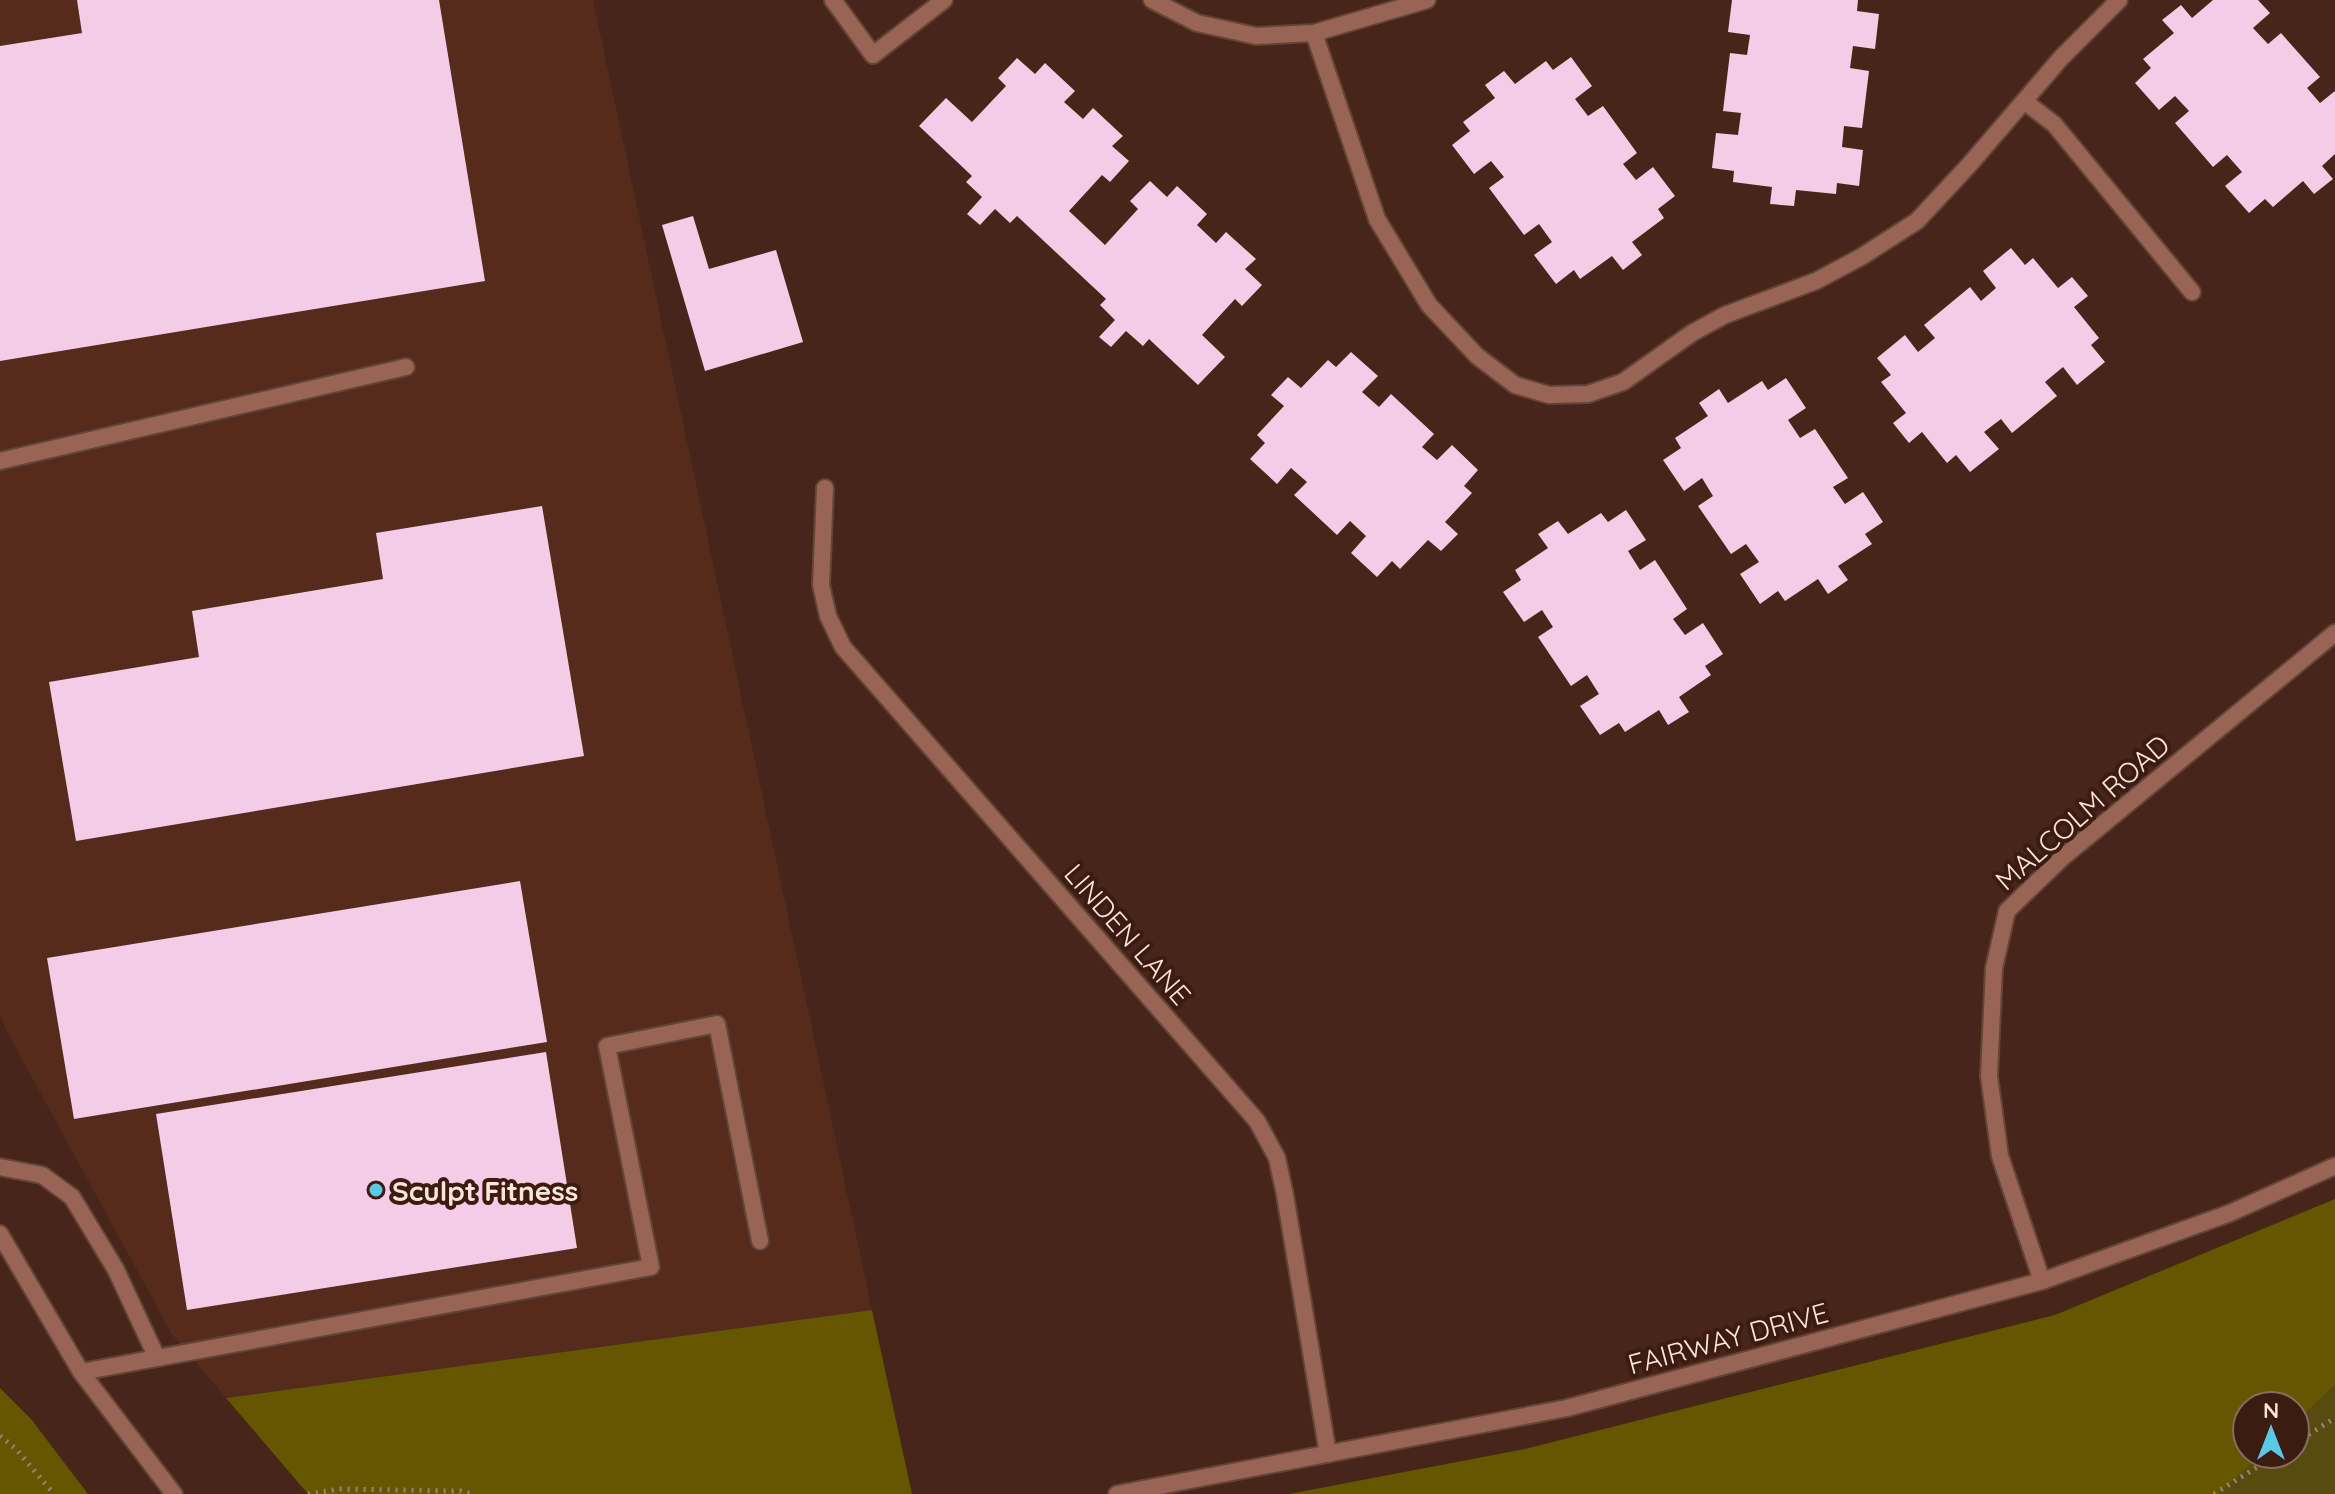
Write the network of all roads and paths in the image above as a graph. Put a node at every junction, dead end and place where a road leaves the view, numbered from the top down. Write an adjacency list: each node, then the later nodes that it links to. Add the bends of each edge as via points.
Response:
1 (833, 0): 2 (street, via 873,55)
2 (944, 0)
3 (1152, 0): 6 (street, via 1197,23 1256,36)
4 (1427, 0): 6 (street)
5 (2119, 0): 7 (street)
6 (1314, 33): 7 (street, via 1377,219 1429,305 1477,356 1515,385 1549,395 1588,394 1623,382 1725,315 1816,281 1861,257 1917,221)
7 (2024, 101): 8 (street, via 2054,124)
8 (2192, 292)
9 (406, 367): 10 (street)
10 (0, 461)
11 (825, 488): 23 (street, LINDEN LANE, via 821,585 843,647 1257,1121 1277,1158)
12 (2335, 633): 17 (street, MALCOLM ROAD, via 2063,857 2007,911 1994,968 1989,1076 2000,1156)
13 (2335, 1166): 17 (street, FAIRWAY DRIVE, via 2230,1213)
14 (0, 1167): 18 (street, via 42,1175 72,1197 116,1270)
15 (0, 1234): 19 (street)
16 (760, 1241): 18 (street, via 717,1024 607,1046 651,1267)
17 (2042, 1281): 23 (street, FAIRWAY DRIVE, via 1567,1408)
18 (157, 1358): 19 (street)
19 (81, 1372): 26 (street)
20 (2335, 1418): 21 (path)
21 (2311, 1433)
22 (0, 1436): 25 (path)
23 (1328, 1454): 29 (street, FAIRWAY DRIVE)
24 (2252, 1470): 30 (path)
25 (54, 1494)
26 (174, 1494)
27 (308, 1494): 28 (path, via 339,1489)
28 (472, 1494)
29 (1117, 1494)
30 (2214, 1494)

